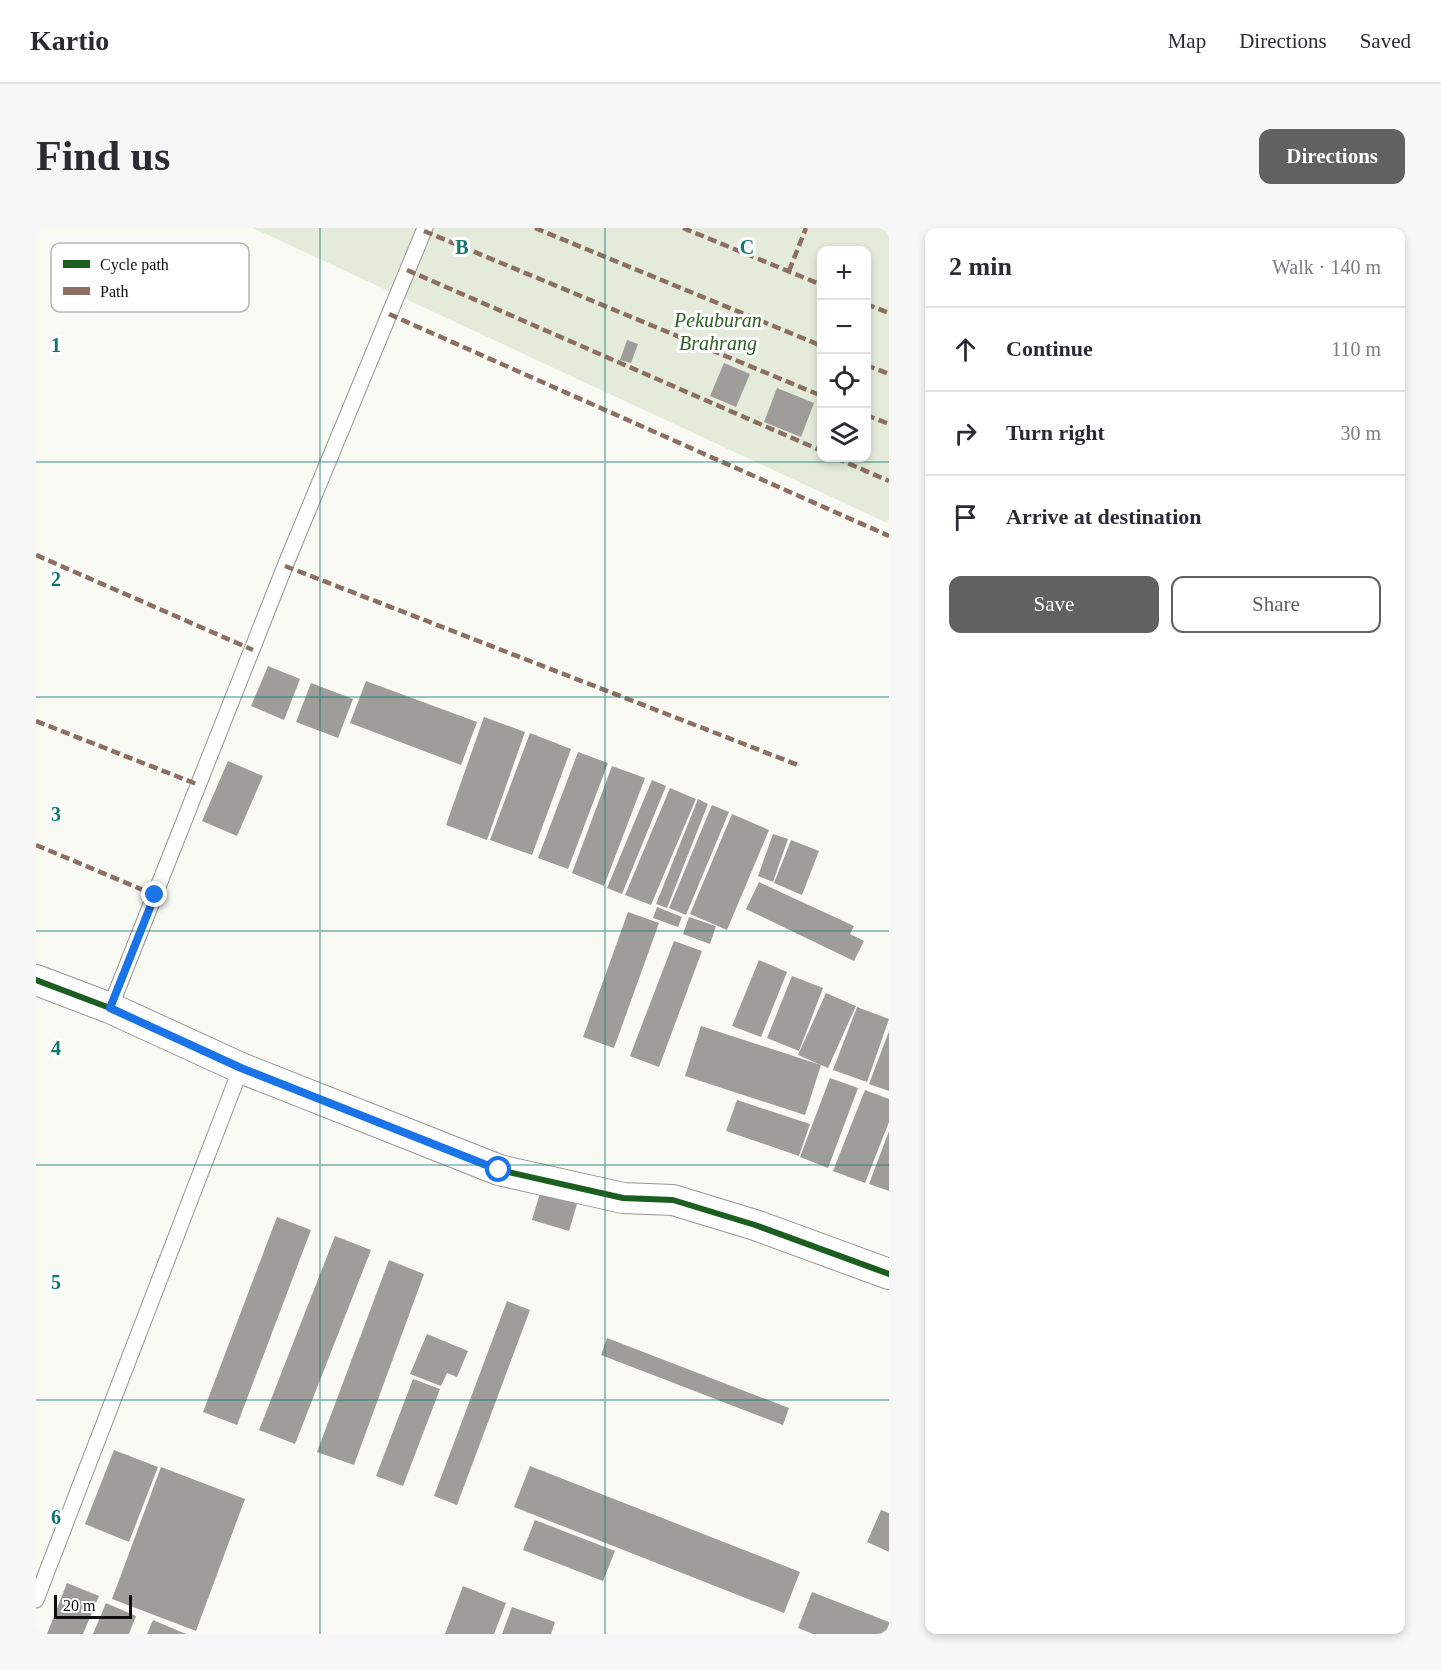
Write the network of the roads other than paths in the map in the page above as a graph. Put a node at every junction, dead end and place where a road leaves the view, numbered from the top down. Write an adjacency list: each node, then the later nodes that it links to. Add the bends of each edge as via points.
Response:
1 (425, 228): 3 (lane, via 285,566)
2 (36, 980): 3 (street)
3 (110, 1008): 4 (street)
4 (241, 1068): 5 (street, via 499,1170 623,1198 673,1200); 6 (lane)
5 (889, 1274)
6 (36, 1600)

